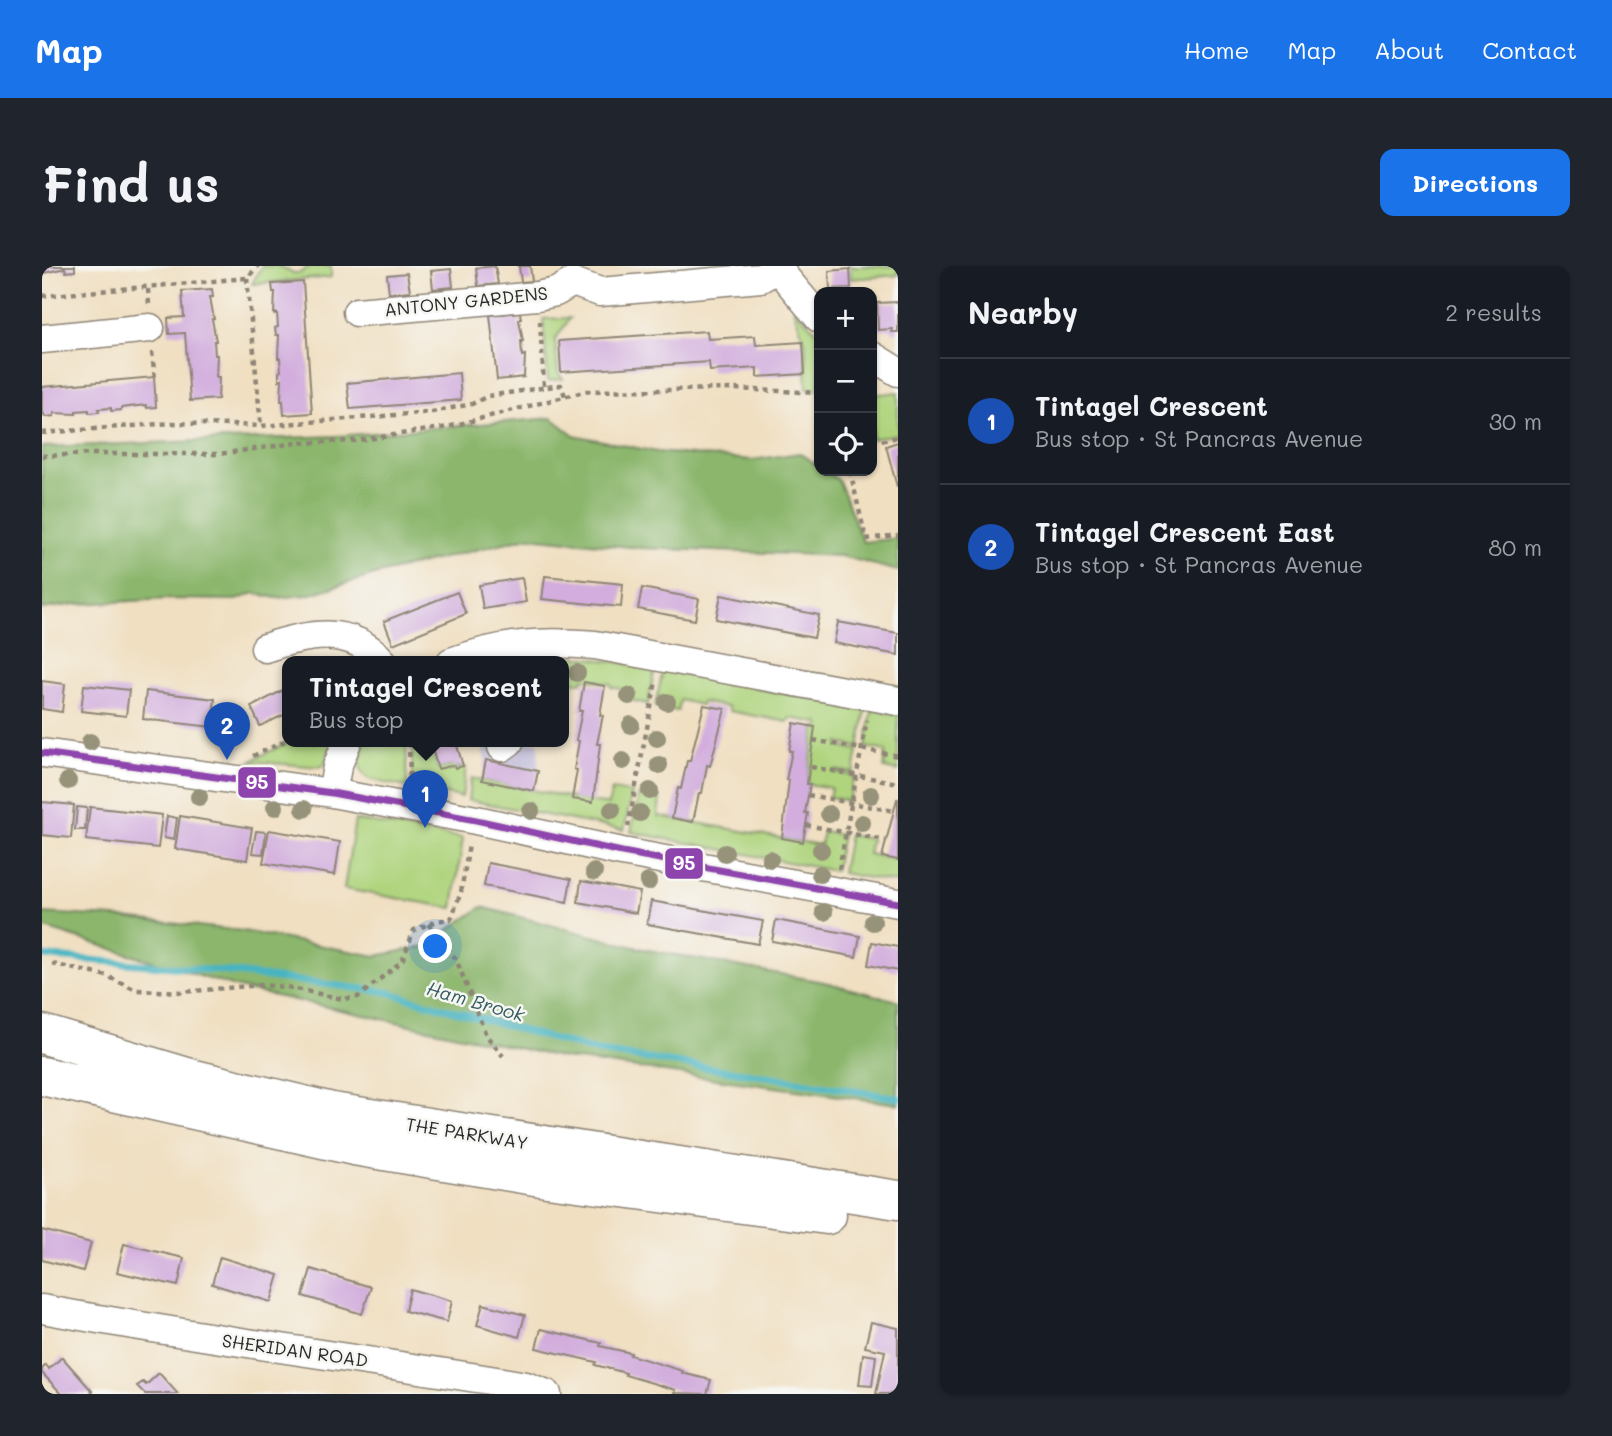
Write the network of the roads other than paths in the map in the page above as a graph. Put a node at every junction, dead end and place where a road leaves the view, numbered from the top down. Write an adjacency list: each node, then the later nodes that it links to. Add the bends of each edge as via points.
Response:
1 (780, 268): 2 (street, ANTONY GARDENS, via 761,278 600,292); 4 (street)
2 (568, 274): 3 (street, ANTONY GARDENS, via 556,292 537,296)
3 (358, 312)
4 (814, 312)
5 (42, 339): 6 (street)
6 (151, 339)
7 (877, 359): 8 (street)
8 (898, 372)
9 (265, 648): 11 (street, via 320,635 360,643)
10 (522, 652): 12 (street); 13 (street, via 551,642 596,645)
11 (376, 656)
12 (494, 656)
13 (898, 701)
14 (345, 747): 16 (street)
15 (42, 753): 16 (street)
16 (332, 793): 17 (street)
17 (898, 903)
18 (42, 1034): 20 (highway, THE PARKWAY, via 190,1078 332,1112)
19 (42, 1076): 21 (highway, THE PARKWAY, via 368,1148 547,1178)
20 (898, 1200)
21 (898, 1226)
22 (42, 1309): 23 (street, SHERIDAN ROAD, via 402,1365 526,1386)
23 (547, 1394)

